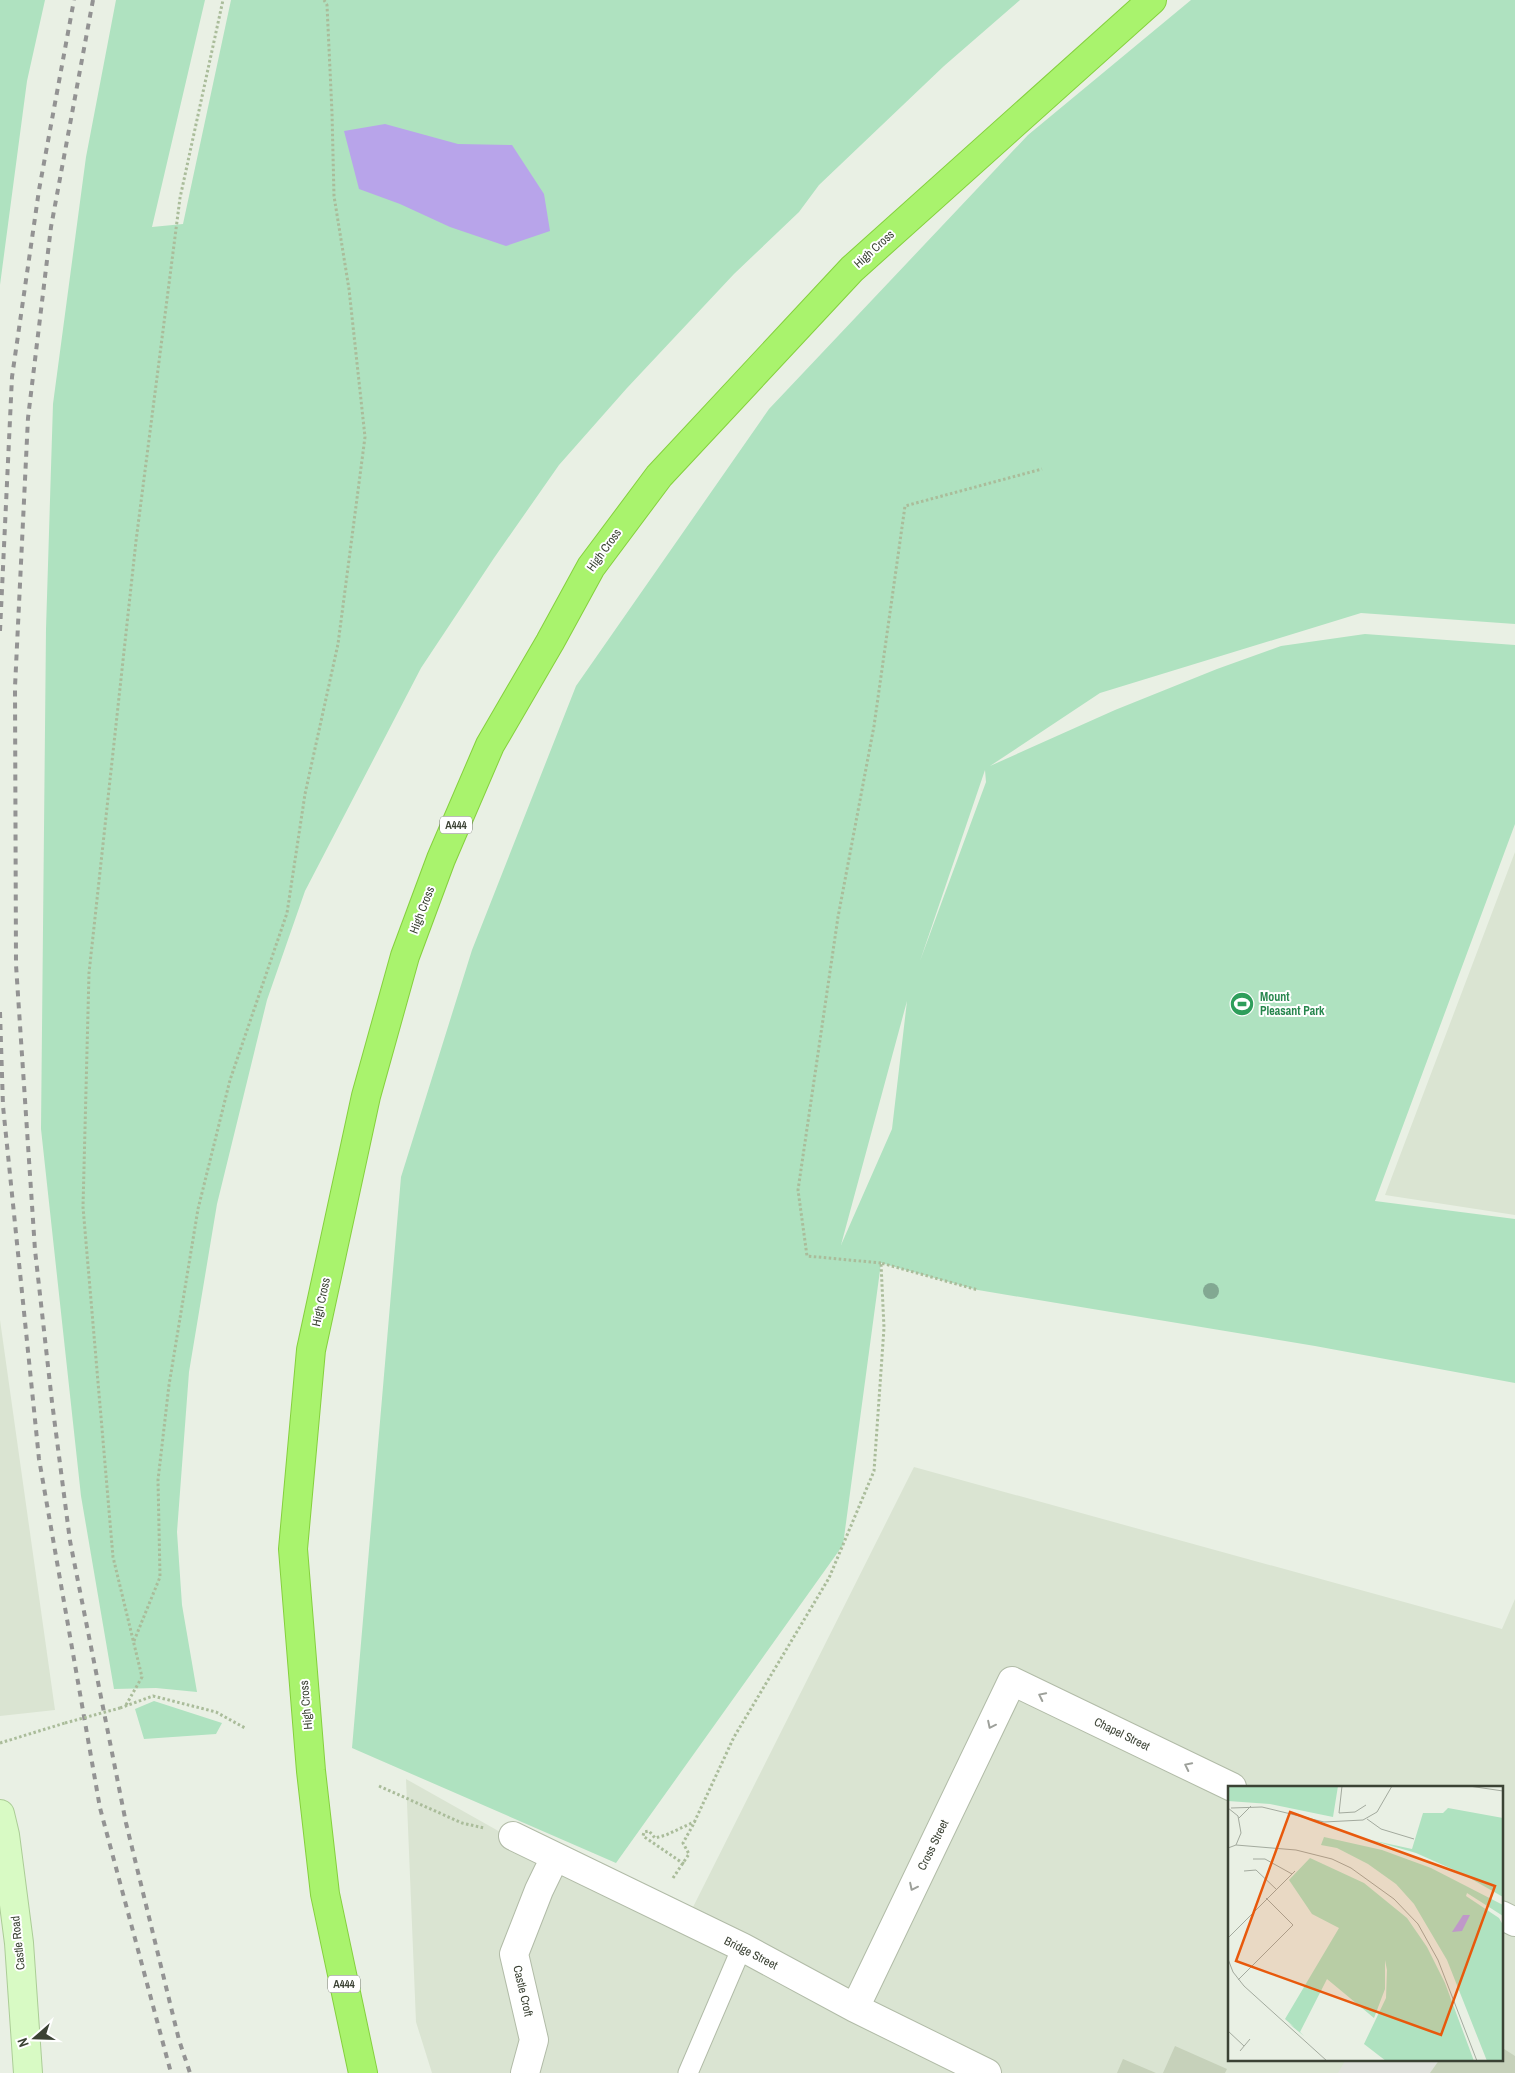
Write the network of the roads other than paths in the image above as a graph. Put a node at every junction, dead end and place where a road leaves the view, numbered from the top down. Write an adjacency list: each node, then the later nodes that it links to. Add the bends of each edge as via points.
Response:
1 (1152, 0): 12 (highway, High Cross / A444, via 852,269 659,476 591,567 490,745 435,877 405,956 366,1096 311,1350 293,1549 311,1771 325,1894)
2 (1012, 1681): 3 (street, Chapel Street, one-way to 2); 10 (street, Cross Street, one-way to 10)
3 (1230, 1786)
4 (0, 1814): 11 (street, Castle Road, via 6,1836 19,1943)
5 (513, 1836): 6 (street, Bridge Street)
6 (555, 1857): 9 (street, Bridge Street); 13 (street, Castle Croft, via 514,1954 534,2040)
7 (1502, 1916): 8 (street)
8 (1515, 1922)
9 (742, 1947): 10 (street, Bridge Street); 14 (lane)
10 (854, 2008): 15 (street, Bridge Street)
11 (28, 2073)
12 (363, 2073)
13 (525, 2073)
14 (688, 2073)
15 (987, 2073)

